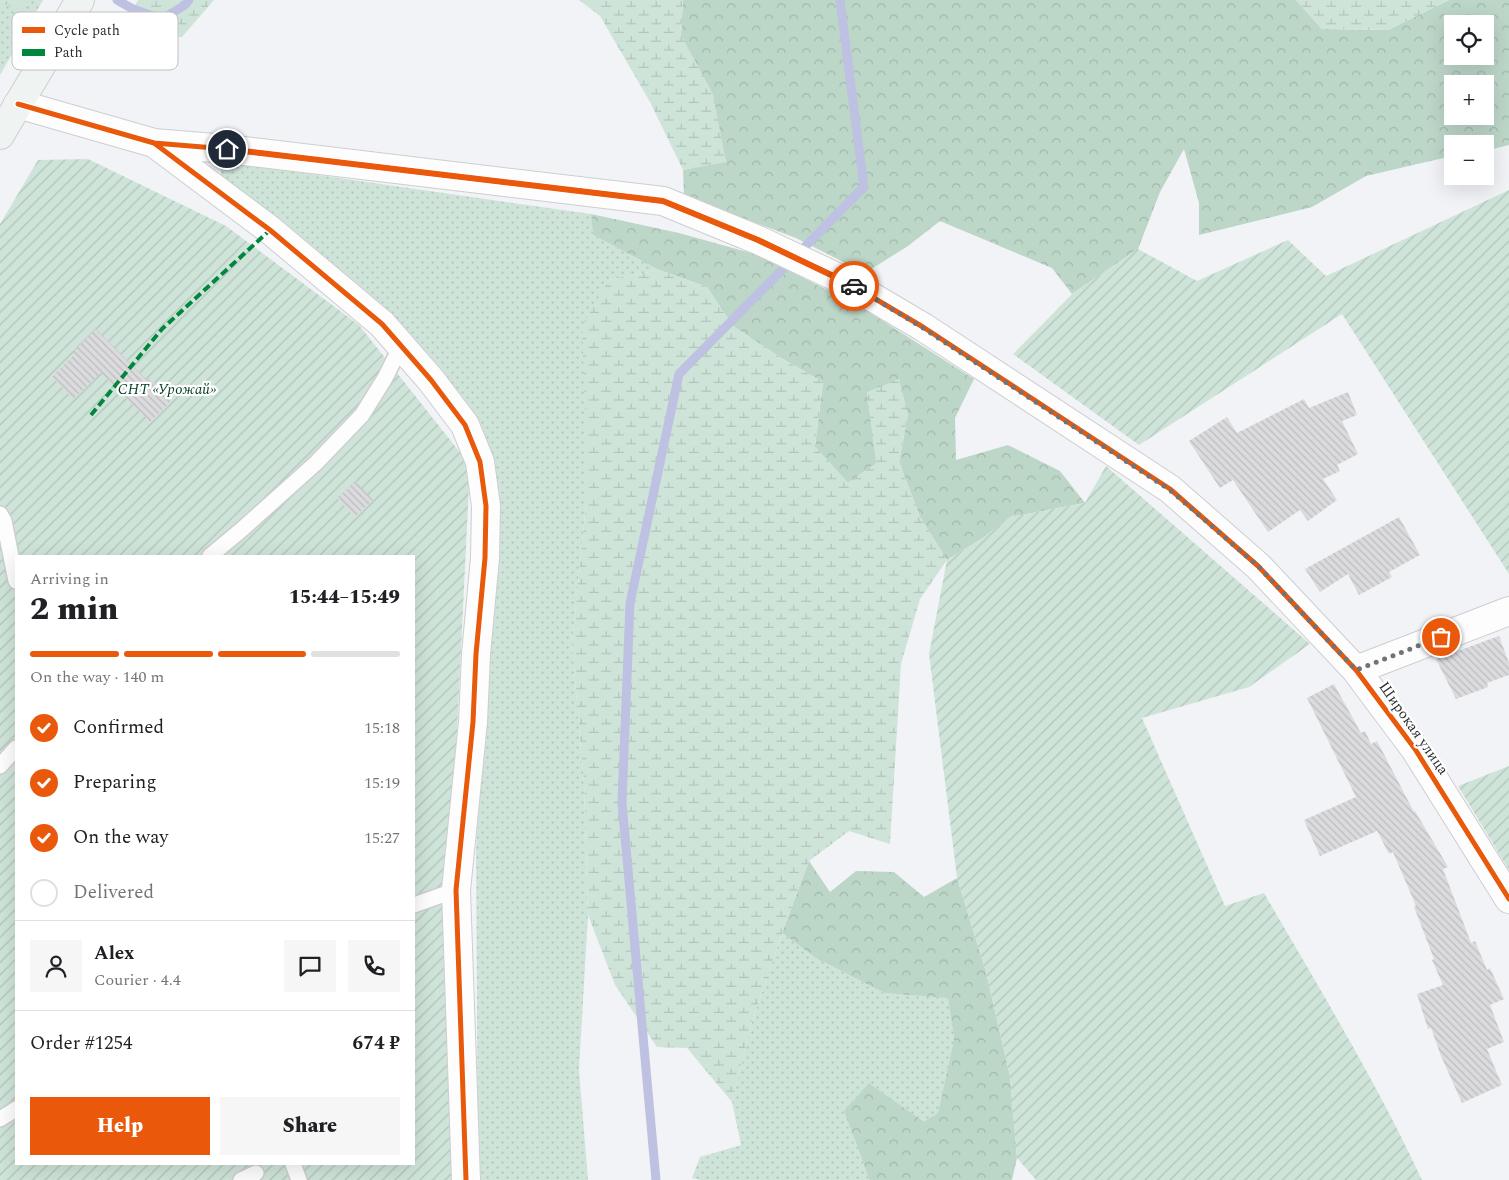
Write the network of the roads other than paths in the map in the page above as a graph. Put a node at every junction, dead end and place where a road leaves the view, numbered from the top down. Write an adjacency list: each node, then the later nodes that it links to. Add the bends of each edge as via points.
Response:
1 (38, 70): 2 (street)
2 (18, 104): 3 (street); 4 (street)
3 (0, 134)
4 (154, 143): 5 (street, via 270,230 382,324); 10 (street, Широкая улица, via 663,201 758,240 845,281 923,328 1170,490 1258,566)
5 (401, 346): 7 (lane, via 362,415 316,463); 13 (street, via 465,425 480,462 486,506 473,722)
6 (0, 514): 8 (lane)
7 (211, 555)
8 (15, 576)
9 (1509, 610): 10 (street)
10 (1356, 670): 14 (street, Широкая улица, via 1415,749)
11 (15, 749): 12 (lane)
12 (0, 766)
13 (456, 890): 15 (lane); 22 (street)
14 (1509, 899)
15 (415, 905)
16 (15, 1110): 17 (lane)
17 (0, 1119)
18 (293, 1165): 21 (lane)
19 (256, 1173): 20 (lane)
20 (241, 1180)
21 (299, 1180)
22 (466, 1180)

